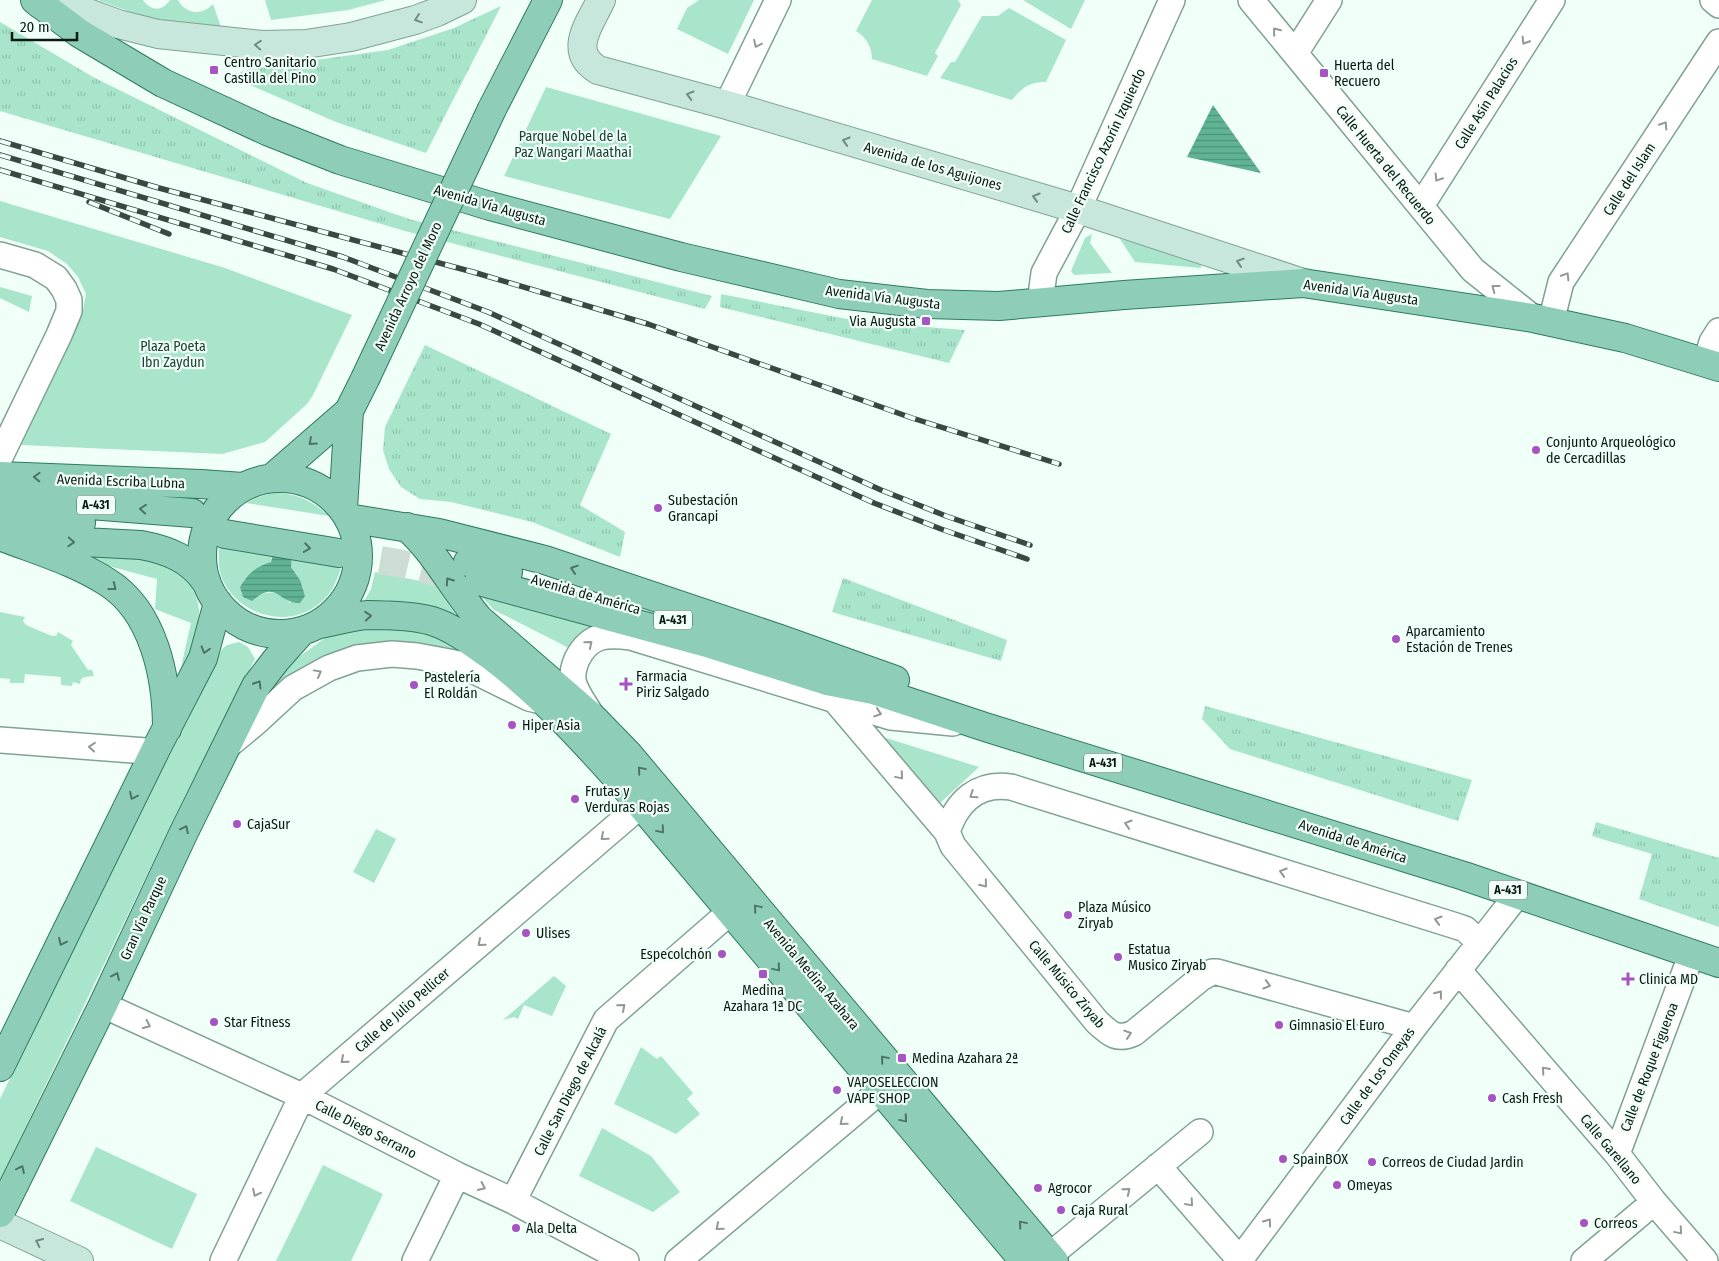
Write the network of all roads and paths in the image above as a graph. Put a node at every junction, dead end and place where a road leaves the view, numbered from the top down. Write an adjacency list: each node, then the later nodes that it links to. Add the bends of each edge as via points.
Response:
1 (462, 0): 10 (street, one-way to 10, via 415,20 351,37 306,44 262,45 158,34)
2 (548, 0): 23 (main road, Avenida Arroyo del Moro, bridge, via 492,109)
3 (601, 0): 14 (street, Avenida de los Aguijones, one-way to 3, via 598,70 590,65 584,57 583,37)
4 (778, 0): 14 (street, one-way to 14)
5 (1172, 0): 16 (street, Calle Francisco Azorín Izquierdo)
6 (1251, 0): 13 (street, Calle Huerta del Recuerdo, one-way to 6)
7 (1329, 0): 13 (street)
8 (1552, 0): 15 (street, Calle Asín Palacios, one-way to 15, via 1426,198)
9 (1713, 0): 11 (street)
10 (38, 2): 19 (main road, Avenida Vía Augusta, via 79,33 163,83 267,131 340,160 480,203 681,257 839,294 927,304 999,306)
11 (1719, 4)
12 (1719, 42): 20 (street, Calle del Islam, one-way to 12, via 1562,282)
13 (1293, 51): 15 (street, Calle Huerta del Recuerdo)
14 (727, 105): 16 (street, Avenida de los Aguijones, one-way to 14)
15 (1419, 204): 20 (street, Calle Huerta del Recuerdo, one-way to 15, via 1473,270)
16 (1078, 209): 18 (street, Avenida de los Aguijones, one-way to 16); 19 (street, Calle Francisco Azorín Izquierdo, via 1044,272)
17 (0, 255): 24 (street, via 35,265 56,278 64,289 69,306 66,320)
18 (1303, 283): 19 (main road, Avenida Vía Augusta); 20 (main road, Avenida Vía Augusta)
19 (1040, 303)
20 (1542, 320): 22 (main road, Avenida Vía Augusta, via 1625,338)
21 (1719, 331): 22 (street, via 1712,342)
22 (1712, 365)
23 (349, 411): 26 (main road, Avenida Arroyo del Moro, one-way to 26); 31 (main road, Avenida Arroyo del Moro)
24 (0, 457)
25 (0, 476): 27 (main road, Avenida Escriba Lubna, one-way to 25)
26 (272, 478): 27 (main road); 31 (main road, via 293,479 330,495)
27 (243, 487): 34 (main road, via 219,507 207,528 202,558)
28 (0, 498): 32 (main road, Avenida Escriba Lubna / A-431, one-way to 28, via 189,522)
29 (229, 526): 31 (main road)
30 (407, 527): 31 (main road); 36 (main road, Avenida Medina Azahara, one-way to 30, via 479,619); 38 (main road, one-way to 30, via 929,692 771,636 545,560)
31 (341, 529): 35 (main road, via 357,538 358,572 344,602 329,618)
32 (2, 531): 34 (main road, one-way to 34, via 156,548 198,569); 39 (main road, one-way to 39, via 88,571 126,598 141,619 156,652 166,704)
33 (474, 572): 38 (main road, Avenida de América / A-431)
34 (212, 592): 35 (main road, via 234,620 255,630 278,635); 39 (main road, one-way to 39, via 203,658)
35 (310, 628): 36 (main road, Avenida Medina Azahara, one-way to 36, via 367,615 432,621 466,638 502,665); 41 (main road, Gran Vía Parque, one-way to 35, via 256,686 276,660)
36 (562, 692): 37 (street, Avenida de América, one-way to 37, via 581,651 597,637 612,635 631,637); 41 (street, one-way to 36, via 292,688 329,668 357,658 392,654 416,656 460,664 530,698); 42 (main road, Avenida Medina Azahara, via 589,746); 63 (main road, Avenida Medina Azahara, one-way to 36, via 632,759 592,716)
37 (834, 699): 38 (street, Avenida de América, one-way to 38, via 891,717); 43 (street, Calle Músico Ziryab, one-way to 43)
38 (985, 726): 44 (main road, Avenida de América / A-431)
39 (162, 738): 40 (street, one-way to 40, via 152,751); 52 (main road, one-way to 52)
40 (0, 740)
41 (226, 747): 50 (main road, Gran Vía Parque, one-way to 41)
42 (641, 805): 45 (main road, Avenida Medina Azahara, one-way to 45); 54 (street, Calle de Julio Pellicer, one-way to 54)
43 (948, 832): 46 (street, one-way to 43, via 1465,929 1011,787 998,785 968,798 951,820); 51 (street, Calle Músico Ziryab, one-way to 51, via 953,846 1097,1022 1118,1037 1134,1033 1212,972)
44 (1518, 894): 46 (street, Calle de Los Omeyas); 47 (main road, Avenida de América / A-431)
45 (730, 912): 53 (main road, Avenida Medina Azahara, one-way to 53); 59 (street, Calle San Diego de Alcalá, one-way to 45, via 606,1020)
46 (1480, 943): 49 (street, Calle de Los Omeyas)
47 (1692, 953): 48 (main road, Avenida de América / A-431); 56 (street, Calle de Roque Figueroa)
48 (1719, 963)
49 (1458, 970): 51 (street, Calle de Los Omeyas, one-way to 49); 56 (street, Calle Garellano, one-way to 49)
50 (102, 1005): 54 (street, Calle Diego Serrano, one-way to 54); 61 (main road, Gran Vía Parque, one-way to 50)
51 (1414, 1026): 69 (street, Calle de Los Omeyas, one-way to 51)
52 (0, 1067)
53 (880, 1091): 63 (main road, Avenida Medina Azahara, one-way to 63); 68 (street, one-way to 68)
54 (302, 1096): 58 (street, Calle Diego Serrano); 65 (street, Calle de Julio Pellicer, one-way to 65)
55 (1200, 1132): 57 (street)
56 (1617, 1154): 60 (street, Calle Garellano)
57 (1158, 1166): 63 (street, one-way to 57); 69 (street, one-way to 69)
58 (457, 1175): 59 (street, Calle Diego Serrano, one-way to 59); 66 (street)
59 (513, 1201): 67 (street, Calle Diego Serrano)
60 (1654, 1202): 70 (street); 71 (street, Calle Garellano, one-way to 71)
61 (0, 1213)
62 (0, 1224): 64 (street, one-way to 62)
63 (1042, 1259)
64 (79, 1261)
65 (223, 1261)
66 (415, 1261)
67 (626, 1261)
68 (678, 1261)
69 (1239, 1261)
70 (1584, 1261)
71 (1705, 1261)

